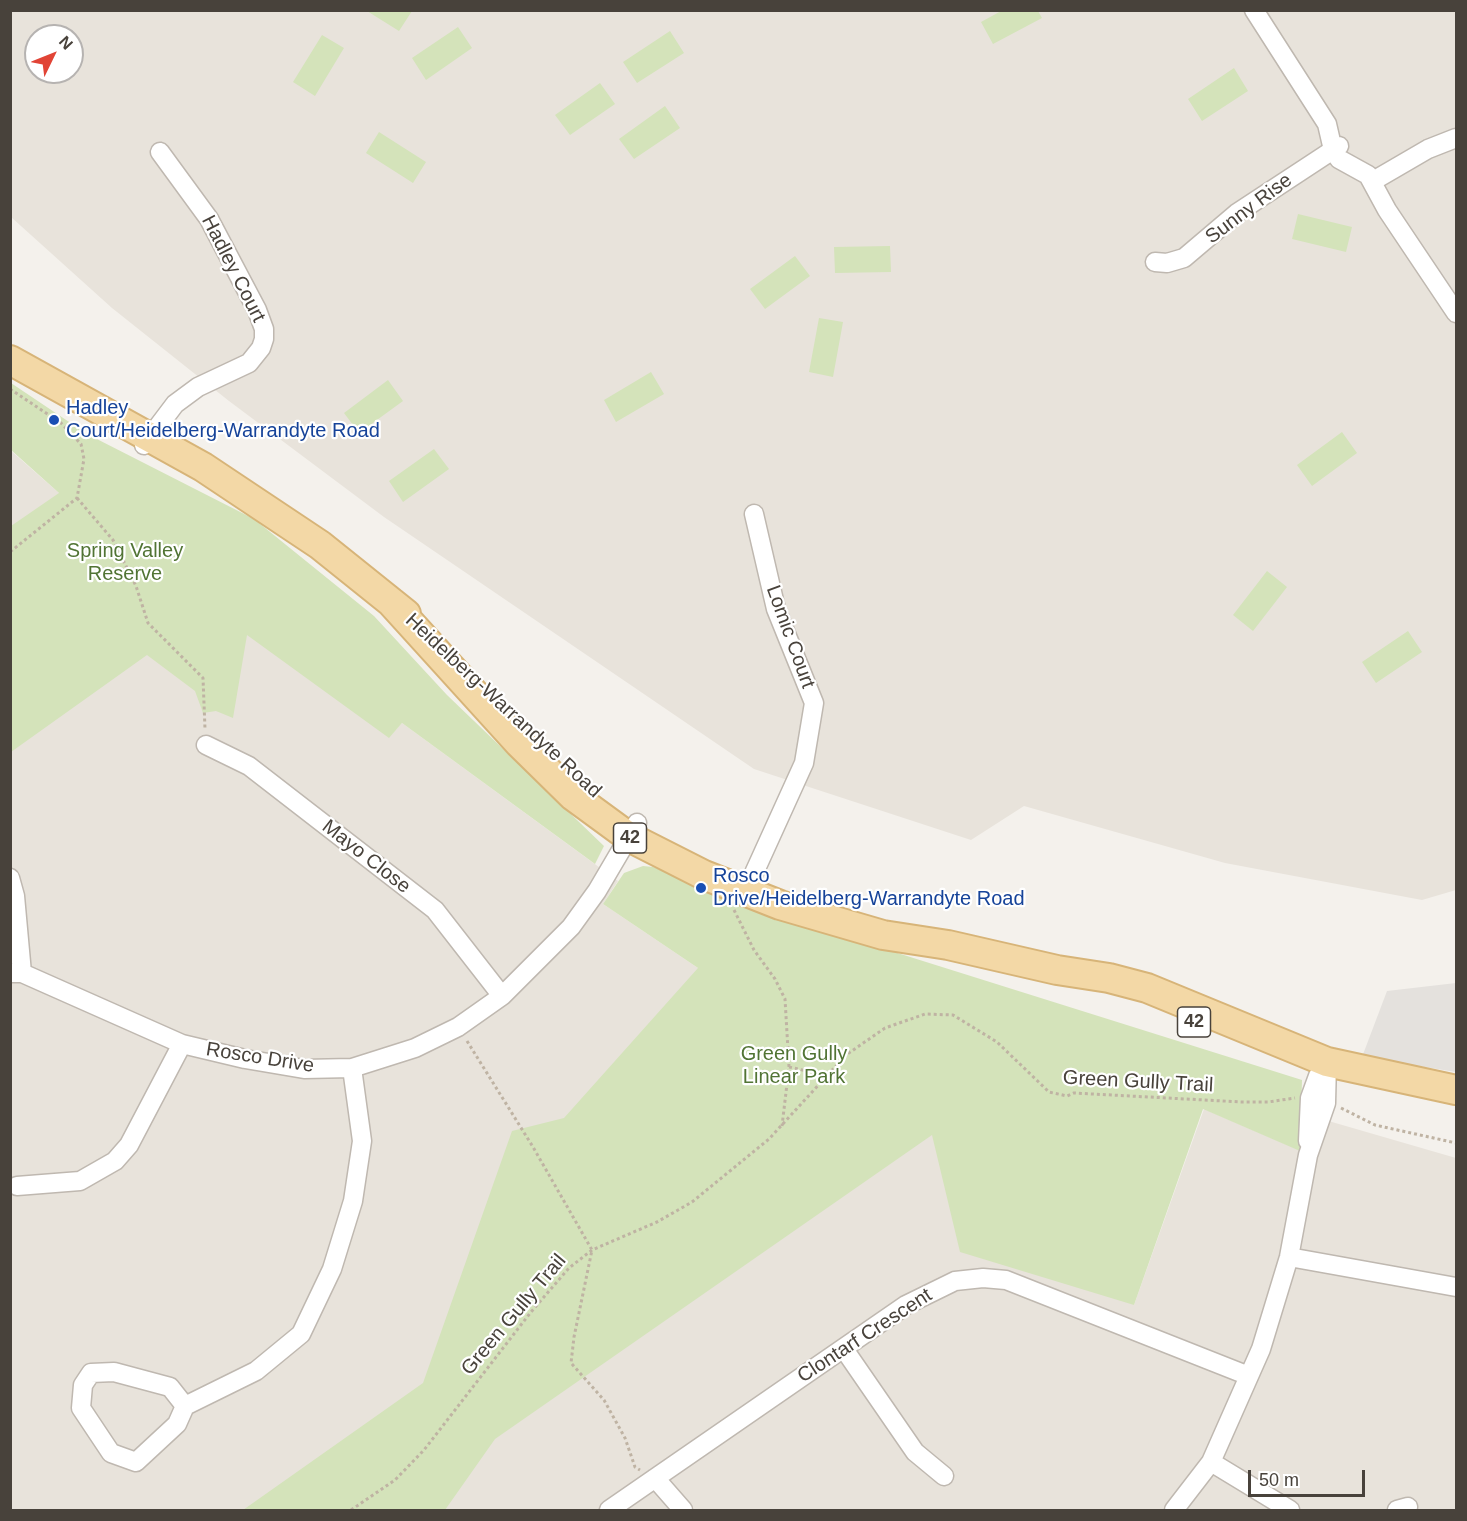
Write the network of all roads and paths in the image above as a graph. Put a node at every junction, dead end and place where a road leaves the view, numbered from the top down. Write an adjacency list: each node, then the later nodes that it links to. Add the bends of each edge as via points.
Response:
1 (1254, 10): 3 (street, via 1327,124)
2 (1456, 138): 5 (street, via 1428,149)
3 (1334, 143): 5 (street, via 1340,159); 6 (street, Sunny Rise, via 1237,213 1184,258)
4 (160, 153): 11 (street, Hadley Court, via 209,219 257,310 264,339 249,363 184,396)
5 (1376, 184): 7 (street, via 1387,210)
6 (1155, 262)
7 (1456, 313)
8 (10, 360): 11 (main road, Heidelberg-Warrandyte Road / 42)
9 (10, 368): 11 (main road, Heidelberg-Warrandyte Road / 42, via 80,417)
10 (10, 389): 12 (path, via 61,423 81,444 84,459)
11 (145, 443): 16 (main road, Heidelberg-Warrandyte Road / 42, via 250,499 320,545 391,602 550,774 595,815)
12 (77, 498): 14 (path); 15 (path, via 113,540 136,586 148,623 203,678)
13 (754, 514): 18 (street, Lomic Court, via 776,609 814,704 804,763)
14 (10, 552)
15 (206, 745): 20 (street, Mayo Close, via 249,765 435,910)
16 (633, 830): 18 (main road, Heidelberg-Warrandyte Road / 42, via 659,854); 20 (street, Rosco Drive, via 571,927)
17 (10, 878): 19 (street, via 15,896)
18 (744, 893): 23 (path, via 754,950 784,999); 26 (main road, Heidelberg-Warrandyte Road / 42, via 883,935 948,945 1057,970 1188,1019)
19 (16, 973): 22 (street, Rosco Drive)
20 (502, 996): 21 (street, Rosco Drive)
21 (458, 1027): 24 (street, Rosco Drive, via 416,1048); 32 (path)
22 (182, 1044): 24 (street, Rosco Drive, via 304,1069); 31 (street, via 129,1145 115,1161 80,1181)
23 (789, 1067): 25 (path); 29 (path)
24 (352, 1068): 37 (street, via 362,1141 353,1201 332,1269 301,1334 256,1371)
25 (825, 1075): 26 (path, Green Gully Trail, via 875,1033 913,1017 940,1013 966,1020 1049,1092 1067,1096 1268,1102 1303,1096); 29 (path, Green Gully Trail)
26 (1322, 1084): 27 (main road, Heidelberg-Warrandyte Road / 42, via 1394,1079); 28 (main road, Heidelberg-Warrandyte Road / 42); 30 (path, Green Gully Trail, via 1338,1106 1375,1125); 33 (street)
27 (1456, 1090)
28 (1456, 1104)
29 (782, 1127): 32 (path, Green Gully Trail, via 692,1202)
30 (1456, 1143)
31 (17, 1186)
32 (592, 1250): 40 (path, via 571,1364 615,1417 635,1467); 41 (path, Green Gully Trail, via 550,1288 424,1450 389,1485)
33 (1289, 1257): 34 (street); 36 (street)
34 (1456, 1287)
35 (844, 1349): 36 (street, Clontarf Crescent, via 932,1291 955,1281 983,1278 1006,1280); 39 (street, via 915,1452); 40 (street, Clontarf Crescent)
36 (1249, 1376): 38 (street)
37 (185, 1406): 37 (street, via 177,1424 136,1462 111,1453 81,1408 83,1385 91,1372 114,1372 170,1387)
38 (1210, 1462): 44 (street); 45 (street)
39 (944, 1476)
40 (655, 1478): 42 (street, Clontarf Crescent); 43 (street)
41 (351, 1510)
42 (609, 1510)
43 (683, 1510)
44 (1174, 1510)
45 (1290, 1510)

